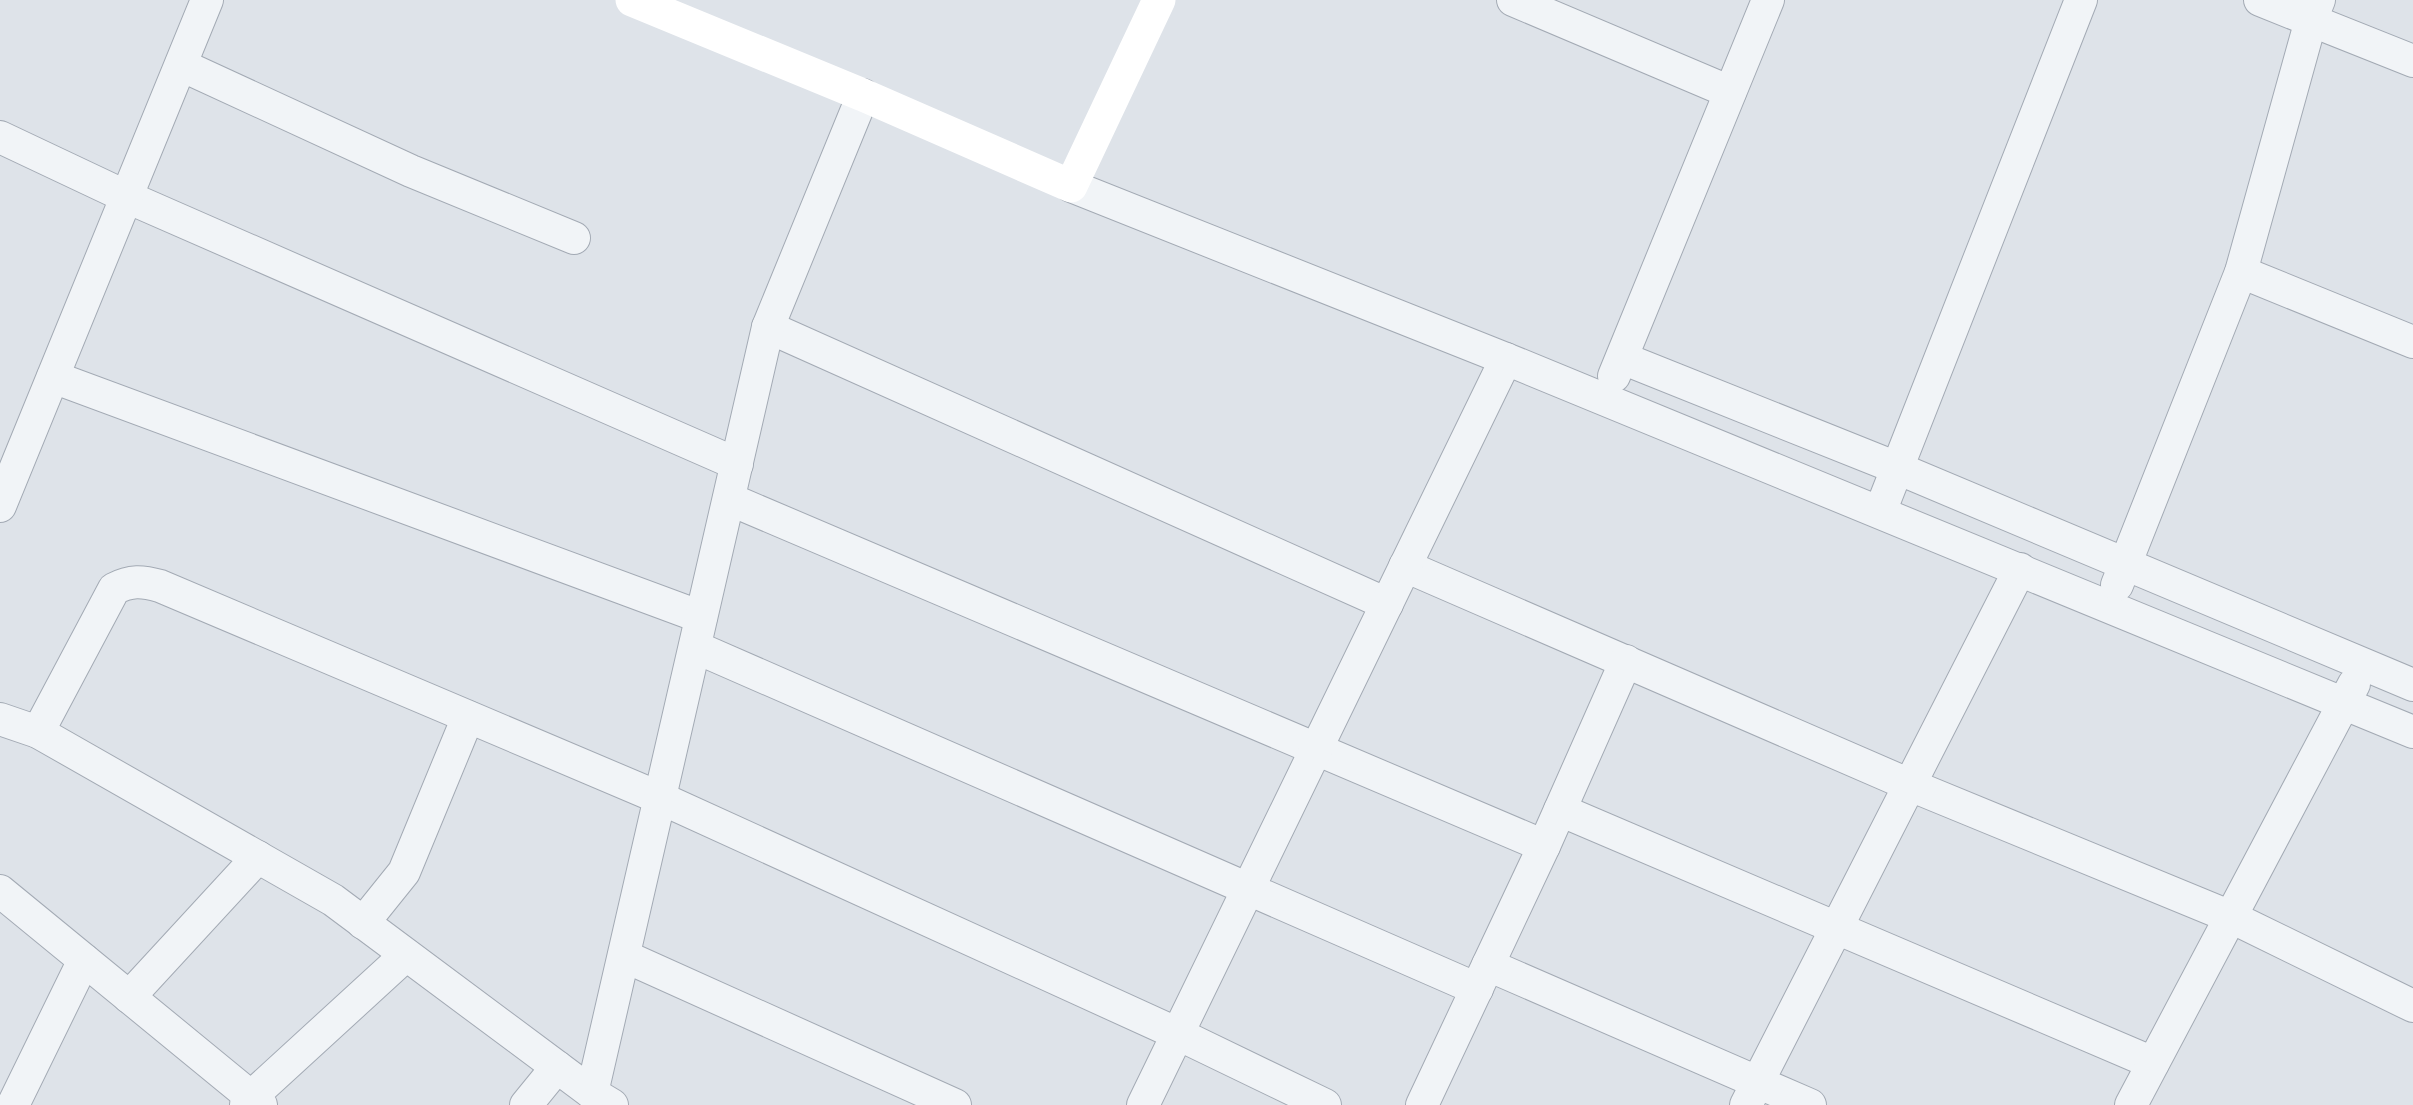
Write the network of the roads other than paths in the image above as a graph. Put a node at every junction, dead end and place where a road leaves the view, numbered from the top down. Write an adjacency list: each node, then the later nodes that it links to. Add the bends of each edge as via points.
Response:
1 (207, 0): 10 (street)
2 (632, 0): 12 (street)
3 (1159, 0): 14 (street)
4 (1513, 0): 11 (street)
5 (1768, 0): 11 (street)
6 (2081, 0): 25 (street)
7 (2260, 0): 8 (street)
8 (2315, 10): 9 (street); 17 (street)
9 (2413, 61)
10 (181, 65): 15 (street); 16 (street, via 411,171)
11 (1730, 92): 20 (street)
12 (863, 95): 14 (street); 18 (street)
13 (0, 137): 15 (street)
14 (1071, 186): 21 (street)
15 (127, 197): 22 (street); 24 (street)
16 (574, 238)
17 (2241, 272): 19 (street); 29 (street)
18 (768, 327): 24 (street); 32 (street)
19 (2413, 342)
20 (1622, 358): 23 (street); 25 (street)
21 (1506, 359): 23 (street); 30 (street)
22 (53, 378): 27 (street); 34 (street)
23 (1605, 399): 28 (street)
24 (737, 464): 26 (street)
25 (1897, 468): 28 (street); 29 (street)
26 (729, 499): 34 (street); 43 (street)
27 (0, 506)
28 (1880, 512): 31 (street)
29 (2125, 565): 33 (street); 36 (street)
30 (1405, 566): 32 (street); 35 (street)
31 (2020, 569): 33 (street); 44 (street)
32 (1387, 604): 43 (street)
33 (2109, 605): 38 (street)
34 (698, 632): 45 (street); 49 (street)
35 (1626, 662): 44 (street); 46 (street)
36 (2363, 664): 37 (street); 38 (street)
37 (2413, 685)
38 (2345, 704): 42 (street); 51 (street)
39 (468, 717): 41 (street, via 142,581 114,589); 45 (street); 52 (street, via 404,872)
40 (0, 718): 41 (street)
41 (38, 732): 48 (street)
42 (2413, 732)
43 (1317, 749): 47 (street); 49 (street)
44 (1910, 785): 51 (street); 53 (street)
45 (660, 798): 55 (street); 60 (street)
46 (1560, 810): 47 (street); 53 (street)
47 (1544, 846): 57 (street)
48 (258, 857): 52 (street, via 333,900); 58 (street)
49 (1248, 889): 57 (street); 60 (street)
50 (0, 891): 56 (street)
51 (2231, 917): 59 (street); 61 (street)
52 (363, 923): 54 (street)
53 (1837, 928): 61 (street); 63 (street)
54 (406, 954): 62 (street); 65 (street)
55 (624, 956): 64 (street); 69 (street)
56 (84, 960): 58 (street); 67 (street)
57 (1482, 977): 63 (street); 72 (street)
58 (129, 997): 65 (street)
59 (2413, 1006)
60 (1178, 1034): 70 (street); 71 (street)
61 (2153, 1063): 66 (street)
62 (557, 1067): 64 (street); 68 (street)
63 (1752, 1094): 73 (street)
64 (602, 1099)
65 (253, 1102)
66 (2139, 1102)
67 (13, 1105)
68 (526, 1105)
69 (956, 1105)
70 (1143, 1105)
71 (1325, 1105)
72 (1422, 1105)
73 (1810, 1105)

